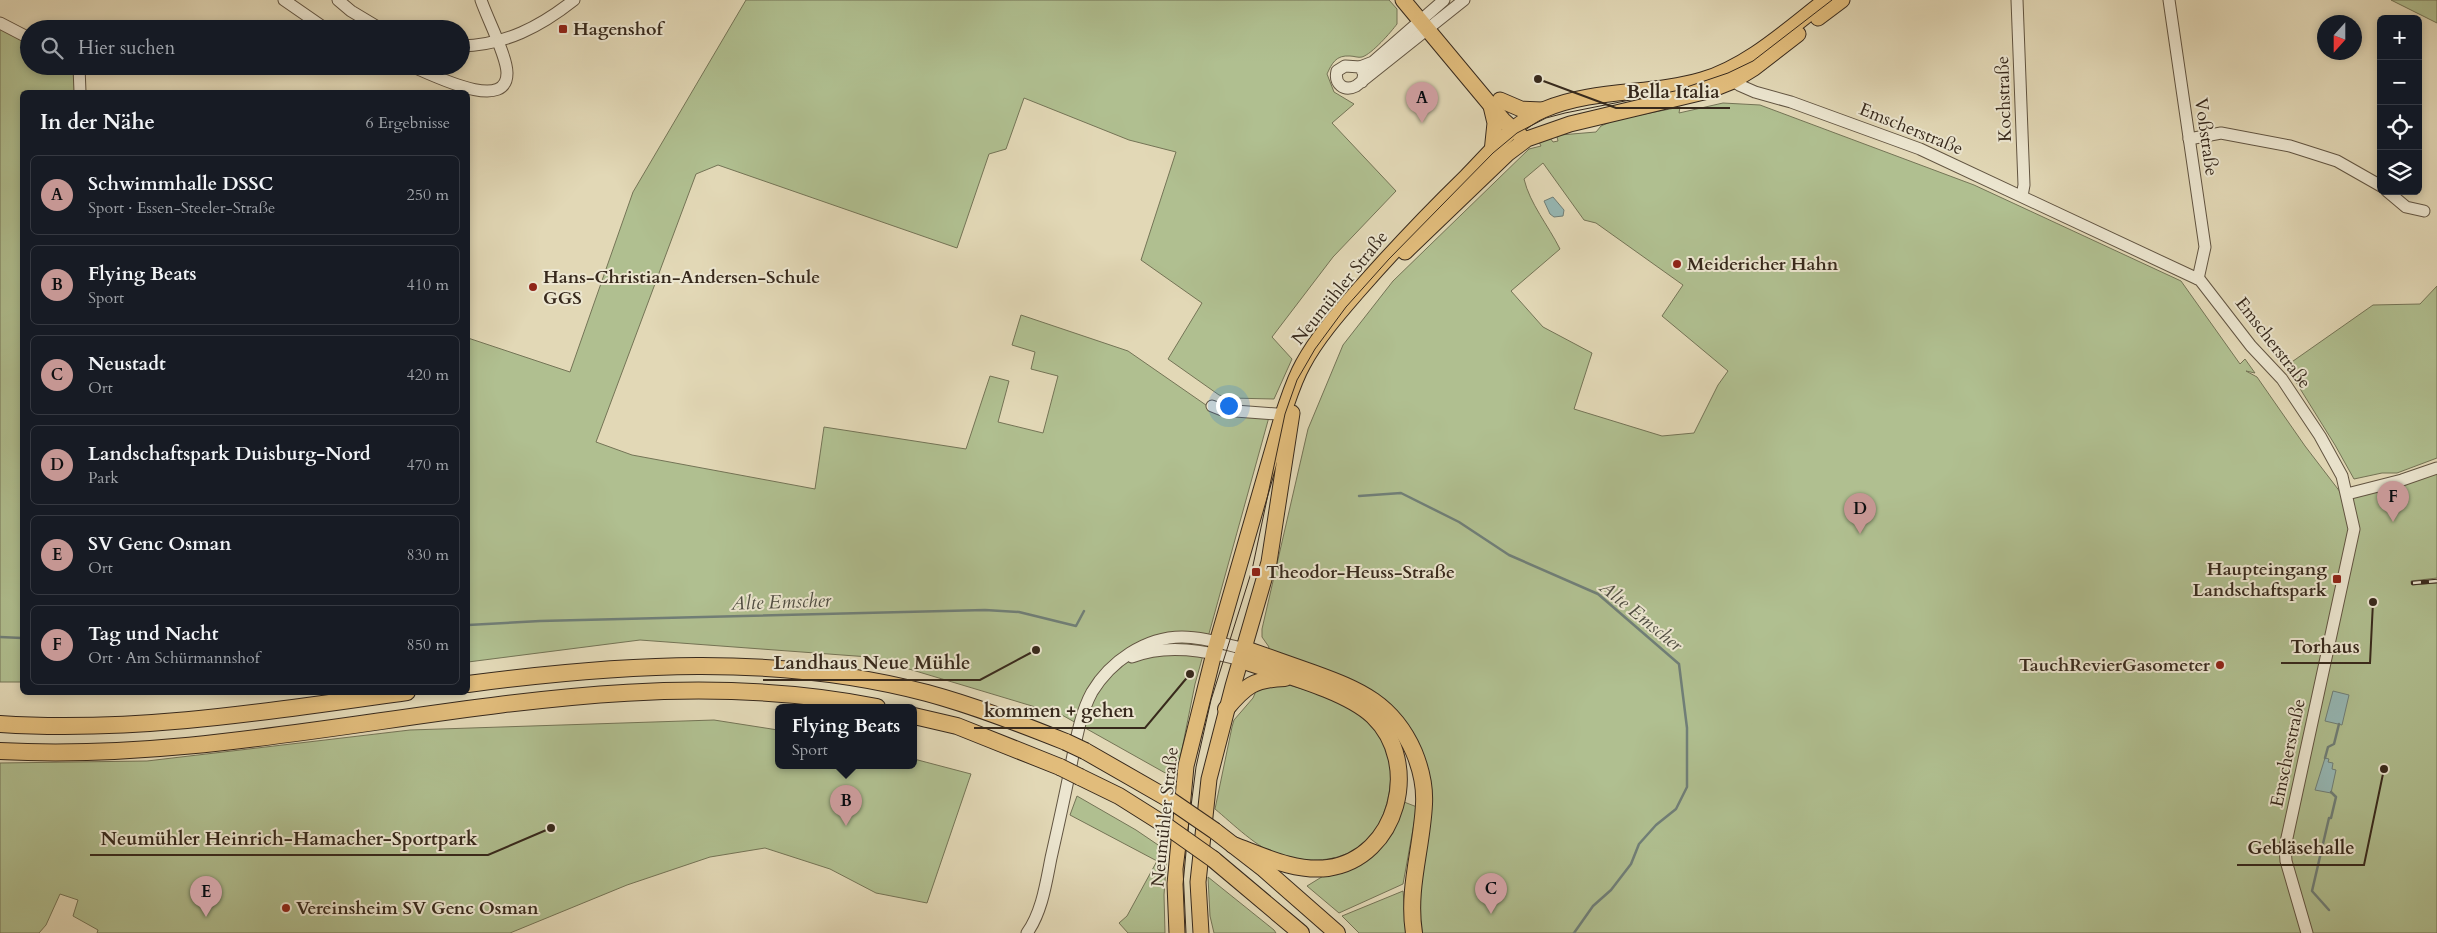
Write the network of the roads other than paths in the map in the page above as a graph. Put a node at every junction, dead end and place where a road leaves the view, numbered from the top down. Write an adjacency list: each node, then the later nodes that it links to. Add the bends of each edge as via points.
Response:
1 (284, 0): 12 (street)
2 (338, 0): 13 (street)
3 (481, 0): 17 (street)
4 (574, 0): 17 (street, via 540,25)
5 (1403, 0): 15 (main road)
6 (1444, 0): 15 (street)
7 (1464, 0): 15 (street)
8 (1826, 0): 22 (main road, Neumühler Straße)
9 (1842, 0): 22 (main road, Neumühler Straße, via 1754,68)
10 (2017, 0): 33 (street, Kochstraße)
11 (2169, 0): 29 (street, Voßstraße)
12 (313, 20)
13 (366, 20)
14 (0, 23): 16 (street)
15 (1424, 25): 19 (street); 23 (street); 25 (main road)
16 (20, 33)
17 (497, 43): 18 (street); 21 (street, via 507,72 503,86 497,90 488,93 476,91)
18 (470, 45)
19 (1360, 67): 23 (street, via 1364,74); 23 (street, via 1344,66 1337,71 1336,79 1340,86 1348,88)
20 (80, 75): 24 (street)
21 (434, 75)
22 (1729, 76): 26 (main road, Neumühler Straße, via 1582,98); 28 (main road, Neumühler Straße, via 1676,100 1570,124); 33 (street, Emscherstraße, via 1756,92 1920,149)
23 (1362, 82)
24 (80, 90)
25 (1496, 102): 26 (main road, via 1521,109); 27 (main road); 30 (main road)
26 (1543, 110): 27 (main road, Neumühler Straße)
27 (1517, 128): 28 (main road); 30 (main road, Neumühler Straße)
28 (1527, 139): 37 (main road, Neumühler Straße, via 1507,154 1411,246 1351,312 1311,368)
29 (2189, 139): 31 (street, via 2238,135 2290,146 2338,161); 35 (street, Voßstraße, via 2205,247)
30 (1492, 152): 37 (main road, Neumühler Straße, via 1430,212 1345,306 1303,364)
31 (2377, 184)
32 (2392, 195): 34 (street, via 2406,207)
33 (2022, 196): 35 (street, Emscherstraße)
34 (2424, 211)
35 (2198, 279): 39 (street, Emscherstraße, via 2294,396 2332,455)
36 (1212, 406): 37 (street, via 1222,410)
37 (1287, 414): 40 (main road, Neumühler Straße); 41 (main road, Neumühler Straße, via 1269,562)
38 (2437, 468): 39 (street)
39 (2347, 494): 57 (street, Emscherstraße, via 2354,528 2286,847 2286,861)
40 (1216, 648): 41 (street); 53 (street, via 1180,636 1138,647 1100,682 1086,706 1080,725 1045,887); 54 (main road, Neumühler Straße, via 1186,766 1175,884)
41 (1243, 654): 42 (highway); 46 (main road, Neumühler Straße); 56 (highway, via 1354,688 1378,702 1407,736 1423,785 1424,805 1413,876)
42 (1289, 677): 46 (highway, via 1252,683 1240,691); 50 (highway, via 1353,703 1373,716 1387,734 1396,753 1400,774 1393,816 1370,848 1352,860 1328,868 1285,864)
43 (470, 684): 50 (highway, bridge, via 637,667 710,666 788,669 878,682 928,693 1066,742 1167,798)
44 (386, 695): 48 (highway, via 252,714 157,722)
45 (857, 704): 49 (highway, via 785,693 711,690 636,692 525,702 189,745)
46 (1226, 709): 51 (main road, Neumühler Straße, via 1209,779 1198,882)
47 (917, 717): 52 (highway, bridge, via 957,726 1060,767 1119,796 1213,859)
48 (0, 724)
49 (0, 751)
50 (1233, 845): 55 (highway)
51 (1201, 928)
52 (1292, 928)
53 (1027, 933)
54 (1177, 933)
55 (1336, 933)
56 (1414, 933)
57 (2307, 933)

